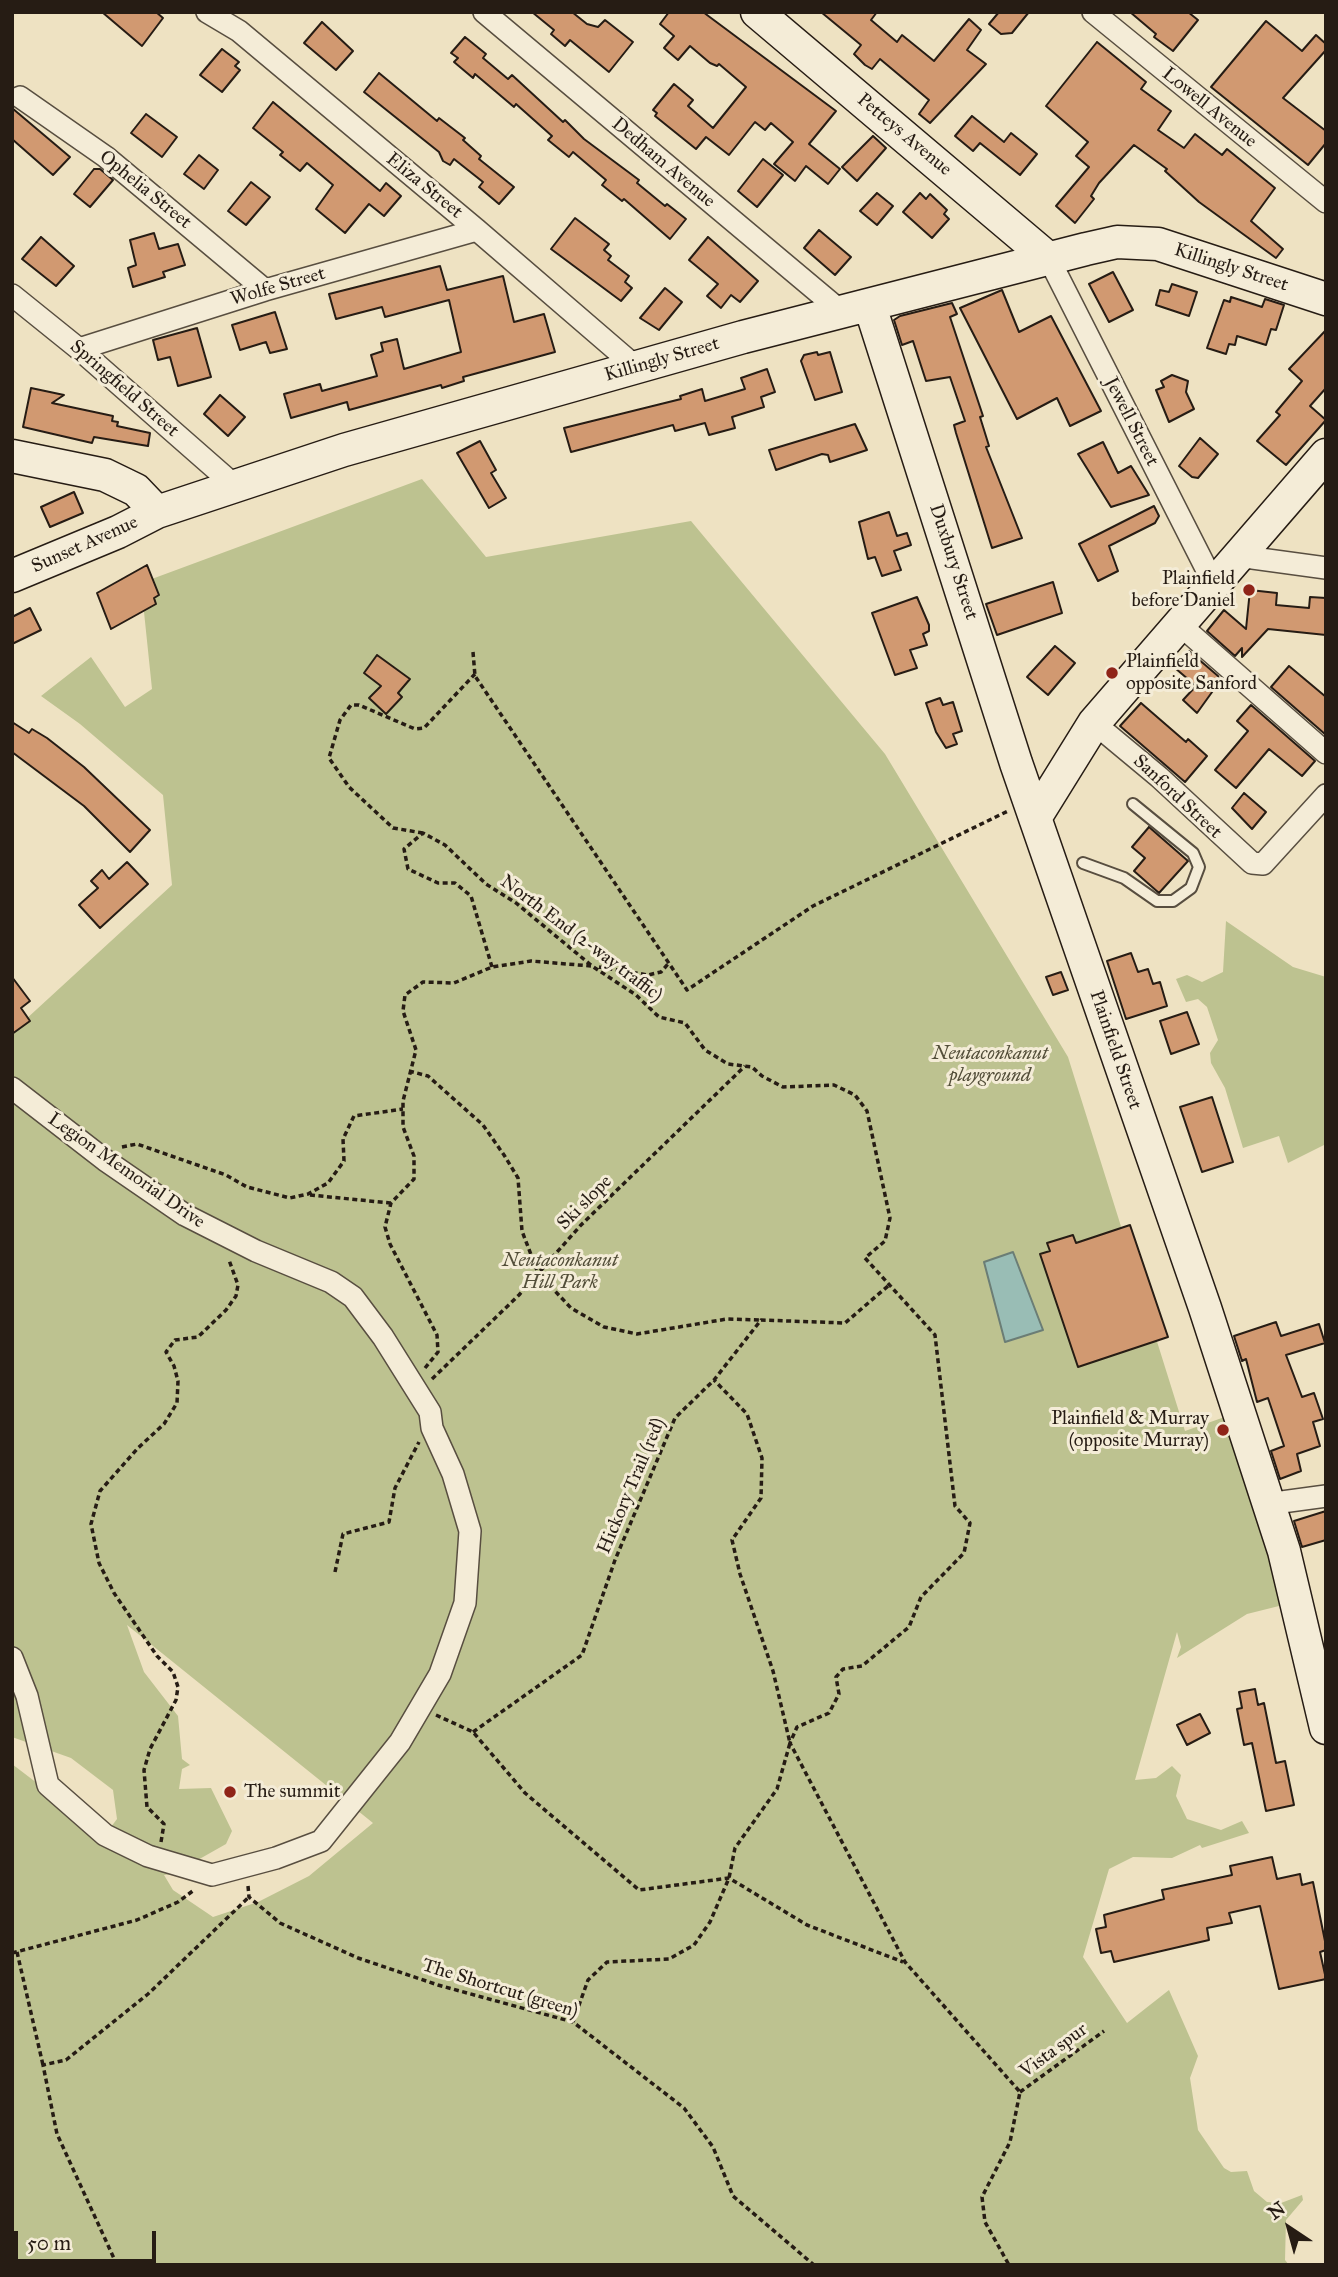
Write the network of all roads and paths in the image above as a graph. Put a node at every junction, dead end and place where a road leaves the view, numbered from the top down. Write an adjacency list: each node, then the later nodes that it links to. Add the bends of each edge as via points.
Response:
1 (207, 12): 7 (street, Eliza Street, via 239,31)
2 (484, 12): 12 (street, Dedham Avenue)
3 (757, 12): 8 (main road, Petteys Avenue)
4 (1093, 12): 6 (street, Lowell Avenue)
5 (20, 97): 9 (street, Ophelia Street, via 106,157)
6 (1326, 202)
7 (477, 230): 9 (street, Wolfe Street); 14 (street, Eliza Street)
8 (1049, 259): 11 (main road, Killingly Street, via 1117,242 1158,244); 12 (main road, Killingly Street); 22 (street, Jewell Street)
9 (265, 290): 13 (street, Wolfe Street)
10 (12, 295): 13 (street, Springfield Street)
11 (1326, 299)
12 (856, 310): 14 (main road, Killingly Street); 30 (main road, Duxbury Street)
13 (79, 349): 17 (street, Springfield Street)
14 (636, 368): 17 (main road, Killingly Street)
15 (1326, 455): 19 (main road)
16 (12, 456): 18 (main road, via 106,475 136,489)
17 (234, 485): 18 (main road, Killingly Street)
18 (156, 512): 21 (main road, Sunset Avenue)
19 (1238, 556): 20 (street); 22 (main road)
20 (1326, 568)
21 (12, 576)
22 (1214, 584): 23 (main road)
23 (1179, 624): 26 (main road); 27 (street)
24 (473, 652): 25 (path)
25 (475, 674): 31 (path, via 424,728 415,729 359,705 351,705 340,720 329,758 349,787 393,828); 33 (path)
26 (1094, 723): 28 (street, Sanford Street, via 1252,863 1264,864); 30 (main road)
27 (1326, 753)
28 (1326, 795)
29 (1133, 804): 32 (lane, via 1194,852 1199,867 1191,888 1164,902 1124,878)
30 (1024, 813): 33 (path, via 813,906 687,990); 52 (main road, Plainfield Street, via 1205,1308)
31 (424, 833): 34 (path, North End (2-way traffic), via 445,845 486,884); 35 (path, North End (2-way traffic), via 404,849 408,869 438,883 455,883 471,896)
32 (1083, 863)
33 (668, 964): 34 (path, via 649,975)
34 (592, 966): 35 (path, via 531,961); 36 (path, North End (2-way traffic), via 636,995 659,1017 685,1023 705,1050 728,1064)
35 (492, 967): 37 (path, via 454,983 423,982 405,995 403,1011 416,1050)
36 (745, 1066): 44 (path, Ski slope, via 581,1225); 45 (path, North End (2-way traffic), via 783,1087 834,1085 855,1096 867,1111 890,1218 885,1241 865,1258)
37 (409, 1071): 39 (path); 44 (path, via 428,1076 483,1125 504,1154 518,1178 522,1231)
38 (12, 1088): 40 (street, Legion Memorial Drive)
39 (403, 1109): 41 (path, via 354,1116 343,1139 344,1161 328,1183); 42 (path, via 402,1127 414,1156 414,1178)
40 (105, 1160): 41 (path, via 113,1148 138,1144 272,1195); 43 (street, Legion Memorial Drive)
41 (308, 1194): 42 (path)
42 (391, 1203): 47 (path, via 385,1227 390,1244 439,1344 435,1359)
43 (209, 1229): 49 (street, Legion Memorial Drive, via 320,1276 352,1297); 60 (path, via 230,1264 238,1285 236,1296 198,1337 175,1340 166,1352 178,1381 177,1403 164,1424 100,1491 91,1524 99,1563 114,1592 173,1672 177,1687 176,1700 144,1770 147,1807 164,1824)
44 (538, 1273): 46 (path, via 571,1308 604,1327 626,1332 727,1319); 49 (path, Ski slope)
45 (888, 1286): 46 (path, via 845,1323); 59 (path, via 935,1335 956,1506 971,1523 964,1553 921,1597 909,1627 862,1666 843,1669 836,1677 839,1694 829,1713 797,1727)
46 (761, 1320): 48 (path, Hickory Trail (red))
47 (427, 1366)
48 (714, 1380): 58 (path, Hickory Trail (red), via 675,1418 615,1560 582,1655); 59 (path, via 747,1413 762,1458 761,1497 732,1539)
49 (418, 1392): 50 (street, Legion Memorial Drive, via 430,1412)
50 (432, 1428): 53 (path, via 415,1446 395,1488 389,1522 343,1535); 56 (street, Legion Memorial Drive, via 453,1474 470,1531 465,1603 440,1674)
51 (1326, 1496): 52 (street)
52 (1267, 1504): 55 (main road, Plainfield Street)
53 (335, 1572)
54 (12, 1658): 60 (street, via 27,1696 48,1785 105,1835)
55 (1322, 1688): 57 (main road, Plainfield Street)
56 (421, 1707): 58 (path); 61 (street, Legion Memorial Drive, via 400,1742 321,1842)
57 (1326, 1728)
58 (473, 1732): 63 (path, via 525,1793 639,1890)
59 (790, 1743): 63 (path, via 777,1790 735,1848); 66 (path)
60 (163, 1860): 62 (street)
61 (245, 1867): 62 (street, Legion Memorial Drive); 64 (path)
62 (212, 1875): 65 (path, via 178,1902 137,1920)
63 (729, 1878): 66 (path, via 807,1926); 67 (path, via 710,1922 694,1945 669,1959 607,1962 588,1980)
64 (249, 1897): 67 (path, The Shortcut (green), via 280,1923 358,1958); 69 (path, via 148,1994 66,2060)
65 (14, 1953): 69 (path)
66 (905, 1962): 70 (path)
67 (573, 2022): 72 (path, The Shortcut (green), via 684,2108 713,2147 733,2196)
68 (1104, 2031): 70 (path, Vista spur)
69 (43, 2065): 71 (path, via 57,2134)
70 (1020, 2092): 73 (path, via 1010,2142 982,2197 985,2222)
71 (117, 2265)
72 (814, 2265)
73 (1009, 2265)

